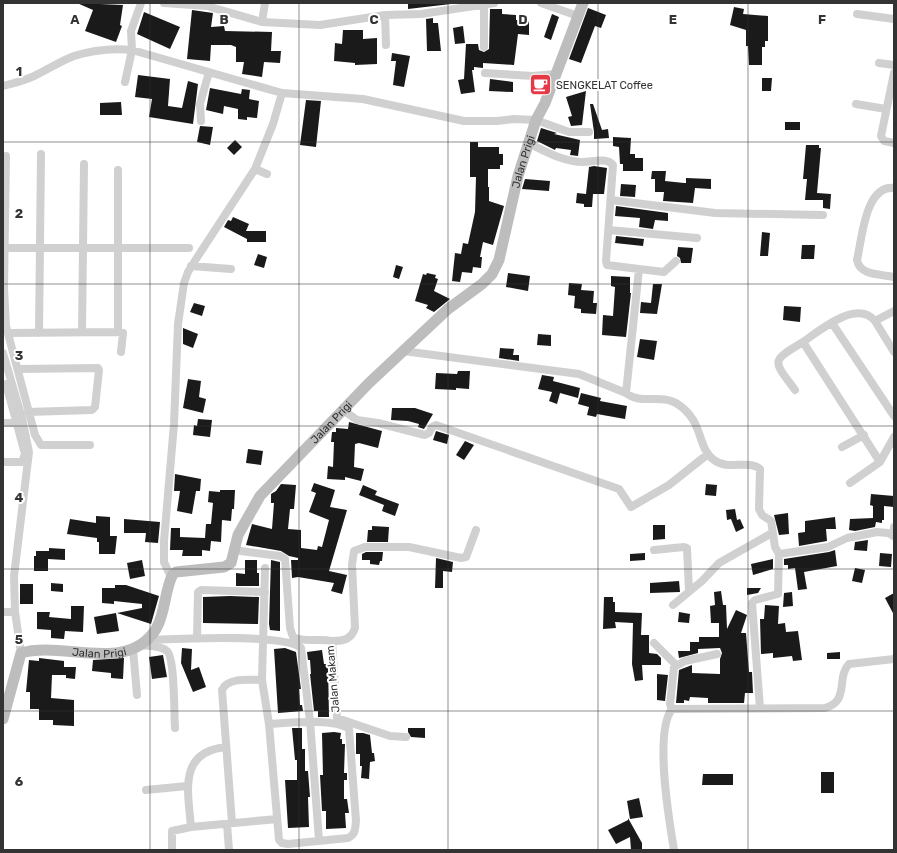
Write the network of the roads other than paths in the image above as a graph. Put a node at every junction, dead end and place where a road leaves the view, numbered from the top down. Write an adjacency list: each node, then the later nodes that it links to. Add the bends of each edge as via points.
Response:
1 (141, 3): 15 (street, via 130,31)
2 (164, 3): 12 (street, via 207,6)
3 (264, 3): 12 (street)
4 (494, 3): 7 (street)
5 (541, 3): 10 (street)
6 (583, 3): 10 (street, Jalan Prigi)
7 (484, 5): 9 (street, via 421,14); 14 (street)
8 (857, 14): 11 (street)
9 (385, 15): 12 (street, via 320,25); 13 (street)
10 (578, 16): 21 (street, Jalan Prigi)
11 (894, 19)
12 (262, 22)
13 (386, 45)
14 (484, 47)
15 (132, 50): 18 (street); 22 (street); 23 (street, via 99,50 75,56 37,75)
16 (879, 63): 17 (street)
17 (894, 65)
18 (209, 72): 24 (street); 28 (street, via 200,104)
19 (485, 73): 21 (street, via 533,76)
20 (894, 73): 26 (street)
21 (556, 74): 27 (street, Jalan Prigi)
22 (125, 82)
23 (3, 86)
24 (282, 93): 27 (street, via 364,99 464,120); 35 (street)
25 (856, 104): 26 (street)
26 (886, 109): 30 (street, via 882,139)
27 (536, 120): 29 (street, via 569,132); 31 (street, Jalan Prigi)
28 (201, 121)
29 (589, 132)
30 (894, 143)
31 (530, 144): 40 (street, via 566,160 611,162 614,170); 63 (street, Jalan Prigi, via 518,176 499,260 492,274 448,309)
32 (41, 154): 46 (street)
33 (6, 156): 38 (street)
34 (84, 164): 47 (street)
35 (255, 169): 37 (street); 51 (street)
36 (118, 170): 48 (street)
37 (267, 174)
38 (4, 180): 42 (street)
39 (894, 188): 54 (street, via 887,188 878,193 870,203 857,260 858,267 863,271)
40 (611, 200): 41 (street, via 715,213); 43 (street)
41 (823, 215)
42 (4, 216): 45 (street)
43 (609, 230): 44 (street); 53 (street, via 606,261 608,265)
44 (697, 238)
45 (4, 248): 46 (street); 61 (street)
46 (40, 248): 47 (street); 58 (street)
47 (83, 248): 48 (street); 59 (street)
48 (118, 248): 49 (street); 60 (street)
49 (189, 248)
50 (676, 261): 53 (street, via 664,272)
51 (191, 266): 52 (street); 92 (street, via 184,283 178,324 174,424 164,541 164,562)
52 (230, 269)
53 (639, 269): 71 (street)
54 (894, 277)
55 (894, 311): 56 (street)
56 (875, 321): 57 (street, via 869,316 849,314); 65 (street)
57 (832, 323): 62 (street); 74 (street)
58 (39, 332): 59 (street); 61 (street)
59 (82, 332): 60 (street)
60 (118, 332): 64 (street, via 123,333)
61 (8, 333): 67 (street)
62 (803, 342): 70 (street, via 780,356 777,361 777,366); 77 (street)
63 (403, 351): 71 (street, via 579,374); 72 (street, Jalan Prigi)
64 (122, 352)
65 (894, 352)
66 (3, 353): 97 (street, via 29,452 15,561)
67 (18, 369): 73 (street); 73 (street, via 99,370 95,407 92,410)
68 (3, 372): 69 (street)
69 (5, 386): 76 (street)
70 (794, 390)
71 (626, 393): 81 (street, via 637,399 669,401 687,411 695,421)
72 (343, 410): 81 (street, via 357,420 425,435 436,425 619,489 631,507 669,485); 88 (street, Jalan Prigi, via 260,496 244,522)
73 (28, 412): 79 (street, via 41,445)
74 (894, 416)
75 (3, 422): 76 (street)
76 (16, 423): 82 (street, via 25,454 24,460)
77 (864, 435): 80 (street); 83 (street)
78 (894, 437): 83 (street)
79 (90, 445)
80 (842, 447)
81 (708, 454): 86 (street, via 723,465 753,466 760,469 759,509 762,516 771,521)
82 (3, 462)
83 (880, 462): 84 (street)
84 (850, 483)
85 (476, 530): 100 (street, via 469,552 462,558 409,547 365,547 354,551 352,565 355,628 348,639)
86 (772, 533): 90 (street); 93 (street, via 719,563)
87 (894, 533): 90 (street, via 877,532 847,538 828,547)
88 (233, 550): 92 (street, Jalan Prigi, via 231,562 224,568 176,572); 100 (street, Jalan Makam, via 283,557 286,562 290,628 293,638)
89 (654, 550): 93 (street, via 687,548)
90 (779, 554): 109 (street, via 778,594 752,603)
91 (265, 568): 94 (street)
92 (171, 576): 102 (street, via 162,616 156,628)
93 (689, 591): 95 (street)
94 (265, 592): 98 (street, via 198,592); 99 (street)
95 (673, 605)
96 (3, 612): 97 (street)
97 (15, 612): 103 (street)
98 (197, 638): 99 (street); 102 (street)
99 (263, 639): 107 (street); 112 (street, via 301,648)
100 (332, 641): 115 (street, Jalan Makam, via 337,718 390,736)
101 (654, 643): 106 (street)
102 (140, 644): 103 (street, Jalan Prigi, via 121,652); 108 (street); 114 (street, via 166,650 170,655)
103 (21, 653): 111 (street)
104 (717, 654): 106 (street)
105 (894, 659): 109 (street, via 849,664 845,670 841,693 830,707)
106 (676, 665): 110 (street, via 672,675)
107 (262, 680): 113 (street); 116 (street, via 238,681 224,685 222,706)
108 (137, 695)
109 (760, 708): 110 (street)
110 (672, 709): 125 (street, via 666,718 664,758 666,800)
111 (3, 719)
112 (310, 721): 113 (street); 122 (street); 122 (street, via 348,727 350,732 355,832 348,838)
113 (269, 724): 119 (street)
114 (175, 728)
115 (406, 737)
116 (226, 747): 117 (street, via 202,753 191,767); 120 (street)
117 (187, 786): 118 (street); 121 (street)
118 (146, 790)
119 (277, 819): 120 (street); 122 (street, via 278,835 282,843)
120 (230, 824): 121 (street); 124 (street)
121 (191, 827): 123 (street, via 172,831)
122 (319, 840)
123 (172, 850)
124 (229, 850)
125 (674, 850)

